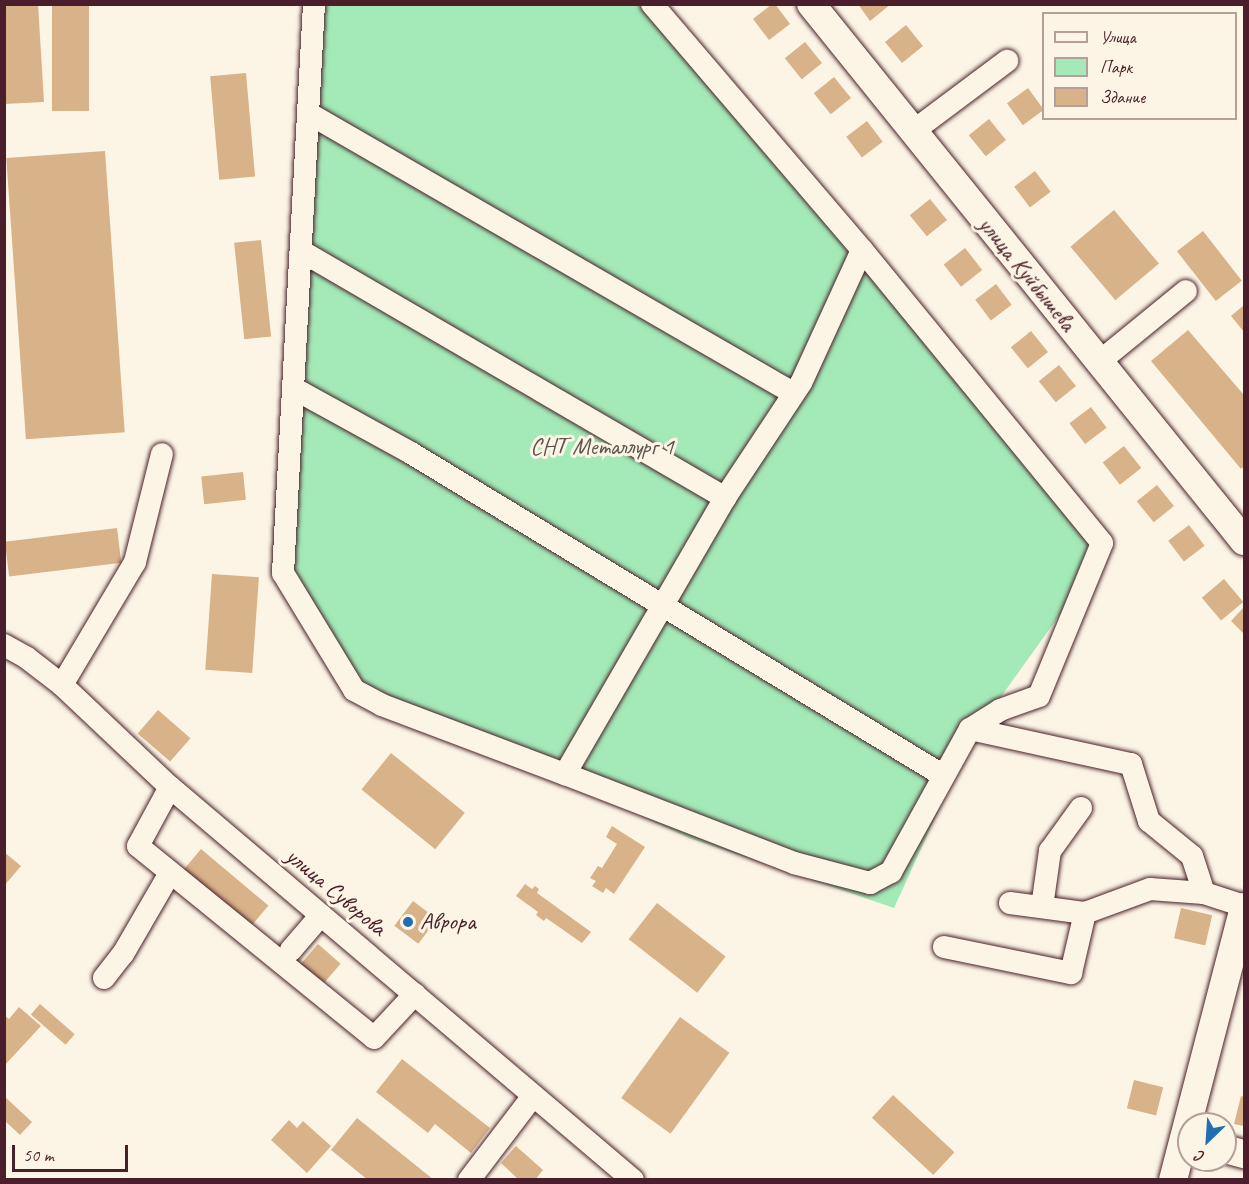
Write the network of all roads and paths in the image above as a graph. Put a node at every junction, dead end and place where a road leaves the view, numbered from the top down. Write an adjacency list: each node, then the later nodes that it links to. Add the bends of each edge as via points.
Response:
1 (314, 4): 5 (street)
2 (652, 4): 7 (street)
3 (811, 4): 6 (main road, улица Куйбышева)
4 (1007, 61): 6 (street)
5 (308, 113): 8 (street); 12 (street)
6 (912, 132): 10 (main road, улица Куйбышева)
7 (862, 250): 12 (street); 19 (street, via 1102,543 1039,696 1000,710)
8 (301, 251): 11 (street); 14 (street)
9 (1186, 291): 10 (street)
10 (1099, 362): 15 (main road, улица Куйбышева)
11 (293, 388): 16 (street, via 411,453); 20 (street, via 284,573 354,690 382,705)
12 (793, 393): 14 (street)
13 (162, 454): 18 (street, via 135,562)
14 (724, 498): 16 (street)
15 (1240, 528)
16 (662, 605): 20 (street); 21 (street)
17 (4, 645): 18 (street, улица Суворова)
18 (62, 685): 22 (street, улица Суворова)
19 (970, 729): 21 (street); 25 (street, via 1131,764 1149,821 1192,856)
20 (565, 774): 21 (street, via 794,863 870,883 891,872)
21 (944, 776)
22 (170, 787): 24 (street, via 138,846); 30 (street, улица Суворова)
23 (1081, 808): 27 (street, via 1050,851)
24 (170, 873): 33 (street, via 123,954); 34 (street, via 374,1038)
25 (1204, 893): 28 (street); 29 (street, via 1150,889)
26 (1010, 903): 27 (street)
27 (1042, 907): 29 (street)
28 (1245, 907): 36 (main road)
29 (1085, 913): 31 (street, via 1071,973)
30 (321, 915): 32 (street); 34 (street, улица Суворова)
31 (944, 946)
32 (291, 950)
33 (104, 978)
34 (415, 994): 35 (street, улица Суворова)
35 (533, 1096): 37 (street); 38 (street, улица Суворова)
36 (1193, 1112)
37 (469, 1179)
38 (633, 1179)

